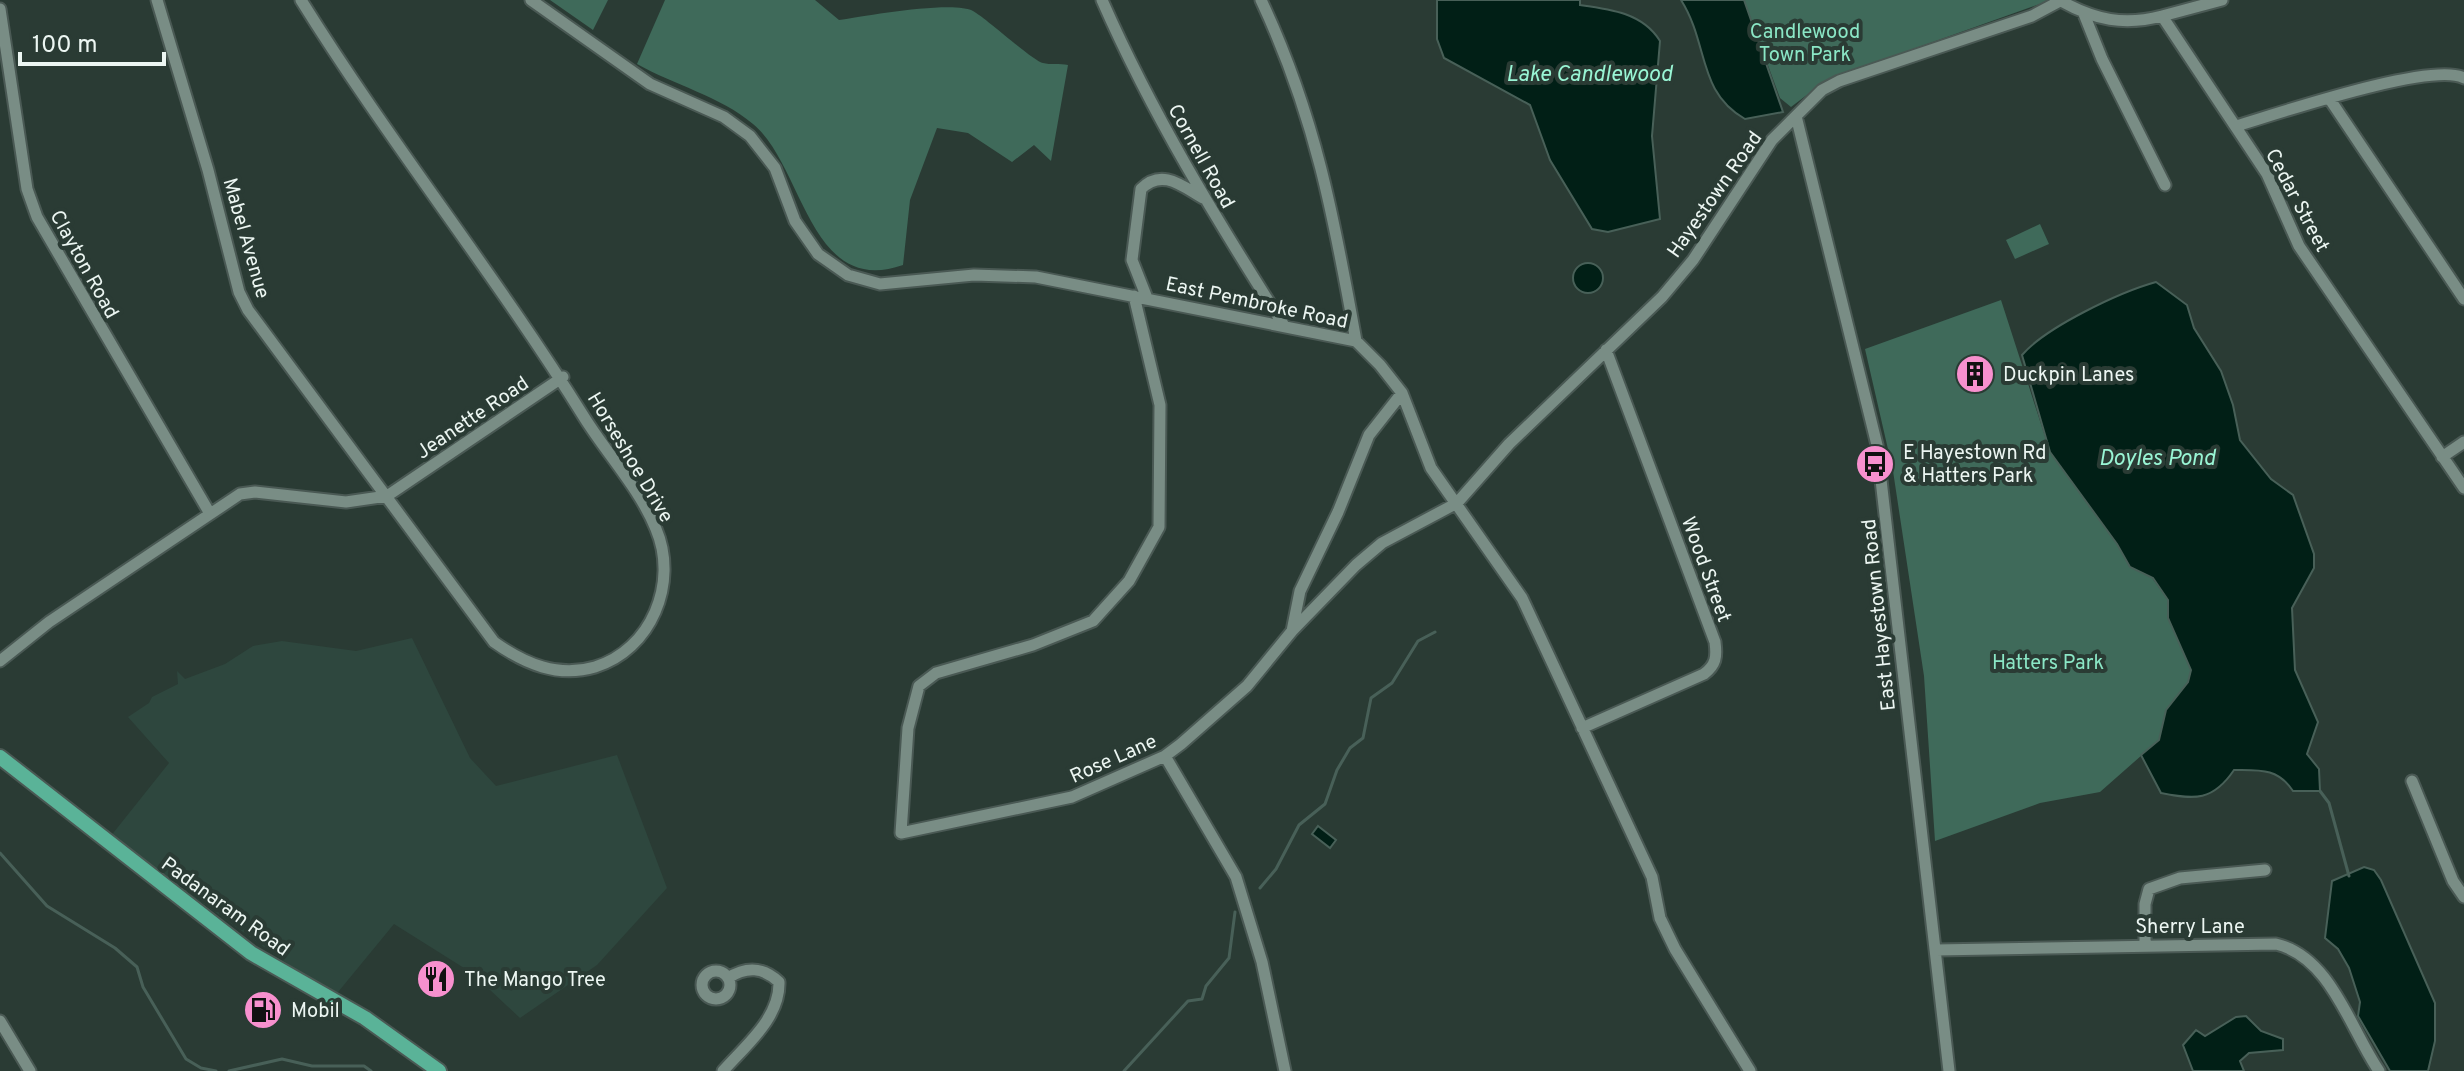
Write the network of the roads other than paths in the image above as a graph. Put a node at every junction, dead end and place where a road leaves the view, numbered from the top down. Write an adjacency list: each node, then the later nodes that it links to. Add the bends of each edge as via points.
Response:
1 (157, 0): 27 (street, Mabel Avenue, via 239,292)
2 (301, 0): 22 (street, via 351,81)
3 (531, 0): 17 (street, East Pembroke Road, via 650,84 724,117 750,136 775,168 795,221 818,254 848,275 880,284 974,275 1036,277)
4 (1102, 0): 16 (street, Cornell Road)
5 (1261, 0): 20 (street, via 1301,92 1331,199)
6 (2062, 0): 9 (street); 13 (street, Hayestown Road, via 2013,23 1839,81)
7 (2222, 0): 10 (street)
8 (0, 9): 29 (street, Clayton Road, via 27,189 37,217)
9 (2084, 14): 10 (street, via 2110,22); 15 (street)
10 (2162, 16): 14 (street, Cedar Street)
11 (2464, 78): 12 (street, via 2433,74)
12 (2329, 98): 14 (street); 18 (street)
13 (1796, 116): 21 (street, Hayestown Road, via 1763,152 1693,260); 39 (street, East Hayestown Road, via 1877,445)
14 (2236, 126): 25 (street, Cedar Street, via 2267,174 2299,246)
15 (2165, 185)
16 (1203, 198): 17 (street, via 1169,179 1141,189 1132,260); 19 (street, Cornell Road)
17 (1141, 297): 19 (street, East Pembroke Road); 33 (street, Rose Lane, via 1160,405 1159,527 1129,581 1093,621 936,673 919,686 908,728 901,833 1072,797)
18 (2464, 299)
19 (1283, 324): 20 (street, East Pembroke Road)
20 (1356, 341): 23 (street, East Pembroke Road)
21 (1606, 350): 28 (street, Hayestown Road); 32 (street, Wood Street, via 1717,656 1704,674)
22 (563, 377): 27 (street, Jeanette Road); 27 (street, Horseshoe Drive, via 657,531 664,566 655,614 642,637 611,662 577,672 547,669 519,660 494,642)
23 (1402, 393): 28 (street, East Pembroke Road, via 1431,468); 30 (street, Rose Lane, via 1369,435 1300,591)
24 (2464, 442): 25 (street)
25 (2442, 457): 26 (street, Cedar Street)
26 (2464, 488)
27 (387, 496): 29 (street, Jeanette Road, via 346,502 255,492 240,494)
28 (1457, 503): 30 (street, Rose Lane, via 1382,543); 32 (street, East Pembroke Road, via 1522,598)
29 (209, 512): 31 (street, Jeanette Road)
30 (1292, 631): 33 (street, Rose Lane, via 1247,686)
31 (0, 661)
32 (1582, 728): 46 (street, East Pembroke Road, via 1652,877 1660,918)
33 (1165, 756): 45 (street, via 1236,877 1262,962)
34 (0, 757): 43 (main road, Padanaram Road, via 251,953 365,1018)
35 (2412, 781): 37 (street)
36 (2265, 870): 38 (street, via 2180,878 2149,889)
37 (2464, 897)
38 (2145, 944): 39 (street, Sherry Lane); 48 (street, Sherry Lane, via 2294,948 2321,974)
39 (1936, 950): 47 (street, East Hayestown Road)
40 (728, 978): 44 (street, via 740,970 768,972 779,982 780,1000)
41 (0, 1021): 42 (street)
42 (30, 1071)
43 (439, 1071)
44 (723, 1071)
45 (1285, 1071)
46 (1750, 1071)
47 (1949, 1071)
48 (2379, 1071)

